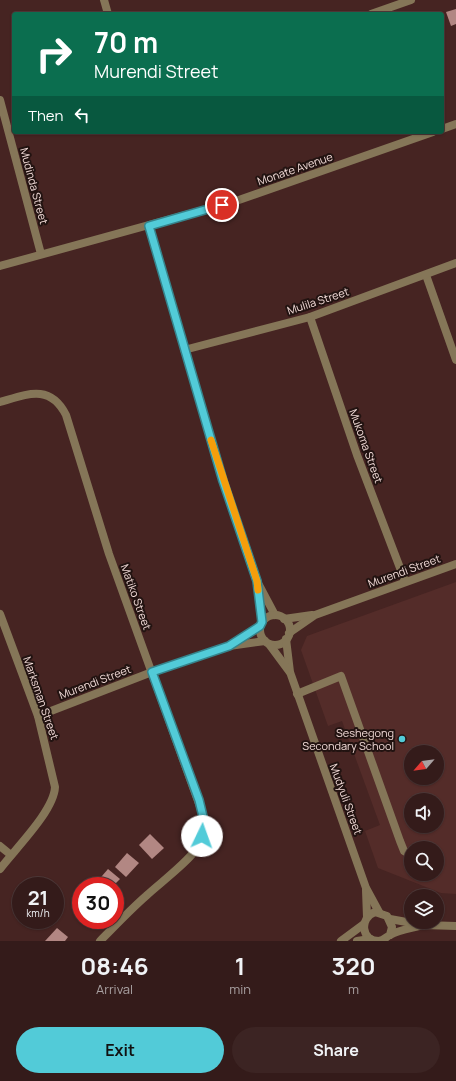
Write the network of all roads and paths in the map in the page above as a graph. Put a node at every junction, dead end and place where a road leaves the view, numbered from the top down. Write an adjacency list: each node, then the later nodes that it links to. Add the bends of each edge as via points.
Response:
1 (104, 0): 3 (street)
2 (411, 0): 4 (street)
3 (107, 12)
4 (376, 12)
5 (0, 100): 10 (street, Mudinda Street)
6 (456, 124): 7 (street)
7 (444, 128)
8 (427, 134): 9 (street, Monate Avenue, via 236,201)
9 (149, 226): 10 (street, Monate Avenue); 15 (street)
10 (41, 254): 12 (street, Monate Avenue)
11 (456, 263): 13 (street, Mulila Street)
12 (0, 266)
13 (426, 275): 14 (street, Mulila Street); 16 (street)
14 (310, 317): 15 (street, Mulila Street); 20 (street, Mukoma Street, via 357,455)
15 (184, 350): 19 (street, via 223,481)
16 (456, 360)
17 (0, 402): 29 (street, Matiko Street, via 23,395 45,394 52,396 62,407 109,554)
18 (456, 564): 20 (street, Murendi Street)
19 (257, 581): 22 (street); 25 (street)
20 (405, 581): 23 (street, Murendi Street)
21 (0, 614): 32 (street, Marksman Street)
22 (275, 615): 24 (street); 25 (street, via 270,615)
23 (315, 615): 24 (street, Murendi Street); 26 (street, Murendi Street)
24 (284, 618): 26 (street, via 288,623)
25 (261, 624): 27 (street, via 260,632); 28 (street, Murendi Street)
26 (288, 636): 27 (street, via 278,644); 30 (street, Mudyuli Street)
27 (267, 642): 28 (street, Murendi Street); 30 (street, Mudyuli Street)
28 (229, 646): 29 (street, Murendi Street)
29 (152, 672): 32 (street, Murendi Street); 47 (street, Matiko Street, via 205,825 199,845 190,856)
30 (290, 672): 31 (street, Mudyuli Street)
31 (297, 694): 34 (street, via 341,676); 37 (street, Mudyuli Street)
32 (38, 716): 35 (street, Marksman Street, via 54,780 55,794 48,809)
33 (0, 846): 35 (street)
34 (404, 851)
35 (11, 855): 36 (street, Marksman Street)
36 (0, 869)
37 (366, 888): 38 (street, Mudyuli Street); 40 (street, Mudyuli Street)
38 (379, 912): 39 (street); 40 (street)
39 (390, 919): 41 (street); 46 (street, via 392,927)
40 (365, 920): 45 (street, via 366,934); 48 (street)
41 (404, 922)
42 (444, 926): 43 (street)
43 (456, 926)
44 (412, 929): 46 (street)
45 (370, 938): 46 (street); 49 (street)
46 (385, 939)
47 (100, 941)
48 (341, 941)
49 (357, 941)

